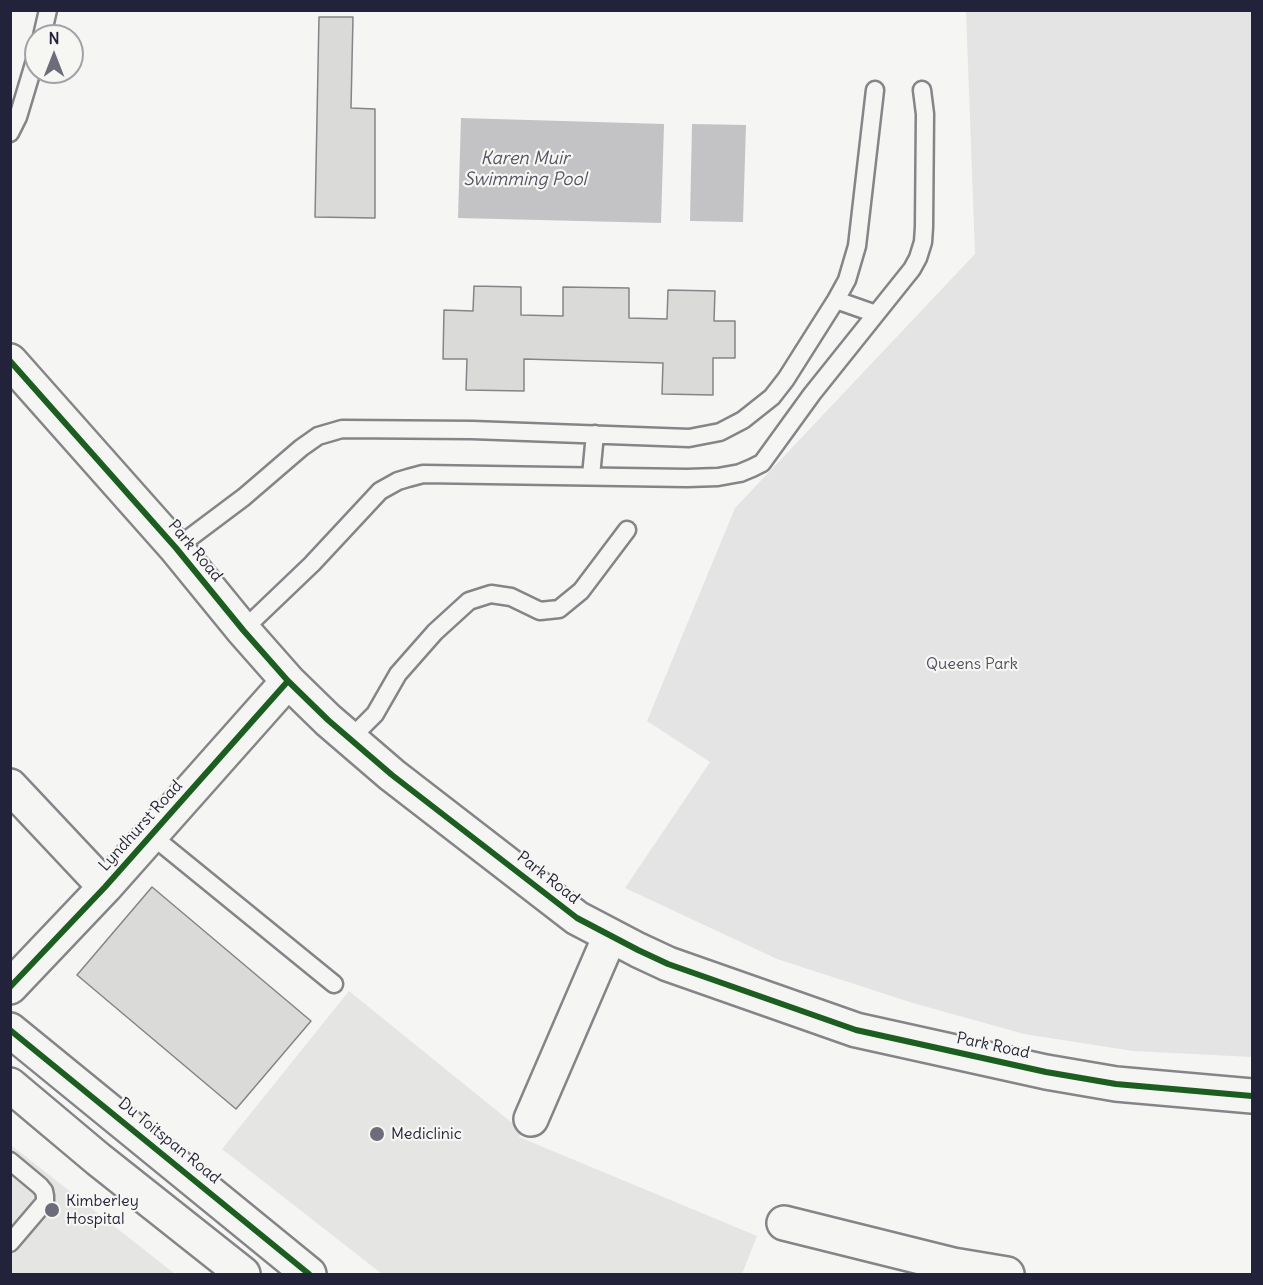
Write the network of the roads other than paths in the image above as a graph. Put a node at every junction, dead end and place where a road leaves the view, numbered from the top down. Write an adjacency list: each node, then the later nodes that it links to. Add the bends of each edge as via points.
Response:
1 (28, 84): 4 (lane)
2 (875, 90): 5 (lane, via 857,246 847,280)
3 (922, 90): 6 (lane, via 923,242 912,269)
4 (10, 133)
5 (836, 300): 6 (lane); 8 (lane, via 786,380 743,420 720,432 689,438)
6 (876, 314): 9 (lane, via 762,463 718,477)
7 (10, 361): 11 (street, Park Road)
8 (595, 434): 9 (lane); 11 (lane, via 342,429 318,436 301,448)
9 (591, 476): 12 (lane, via 423,474 399,481 380,491)
10 (627, 530): 14 (lane, via 581,591 559,609 540,611 511,597 490,594 469,601 398,674 375,714)
11 (176, 548): 12 (street, Park Road)
12 (243, 630): 13 (street, Park Road)
13 (288, 681): 14 (street, Park Road); 16 (street, Lyndhurst Road)
14 (350, 739): 18 (street, Park Road, via 577,918)
15 (10, 786): 17 (street)
16 (151, 835): 17 (street, Lyndhurst Road); 19 (lane)
17 (105, 887): 20 (street, Lyndhurst Road)
18 (610, 936): 23 (street, Park Road, via 668,964 856,1030 1116,1084); 24 (street)
19 (334, 984)
20 (10, 987)
21 (10, 1030): 29 (street, Du Toitspan Road)
22 (10, 1085): 28 (street)
23 (1252, 1096)
24 (531, 1119)
25 (10, 1161): 27 (lane, via 40,1186 45,1202)
26 (783, 1223): 30 (street)
27 (10, 1243)
28 (243, 1275)
29 (309, 1275)
30 (1007, 1275)

